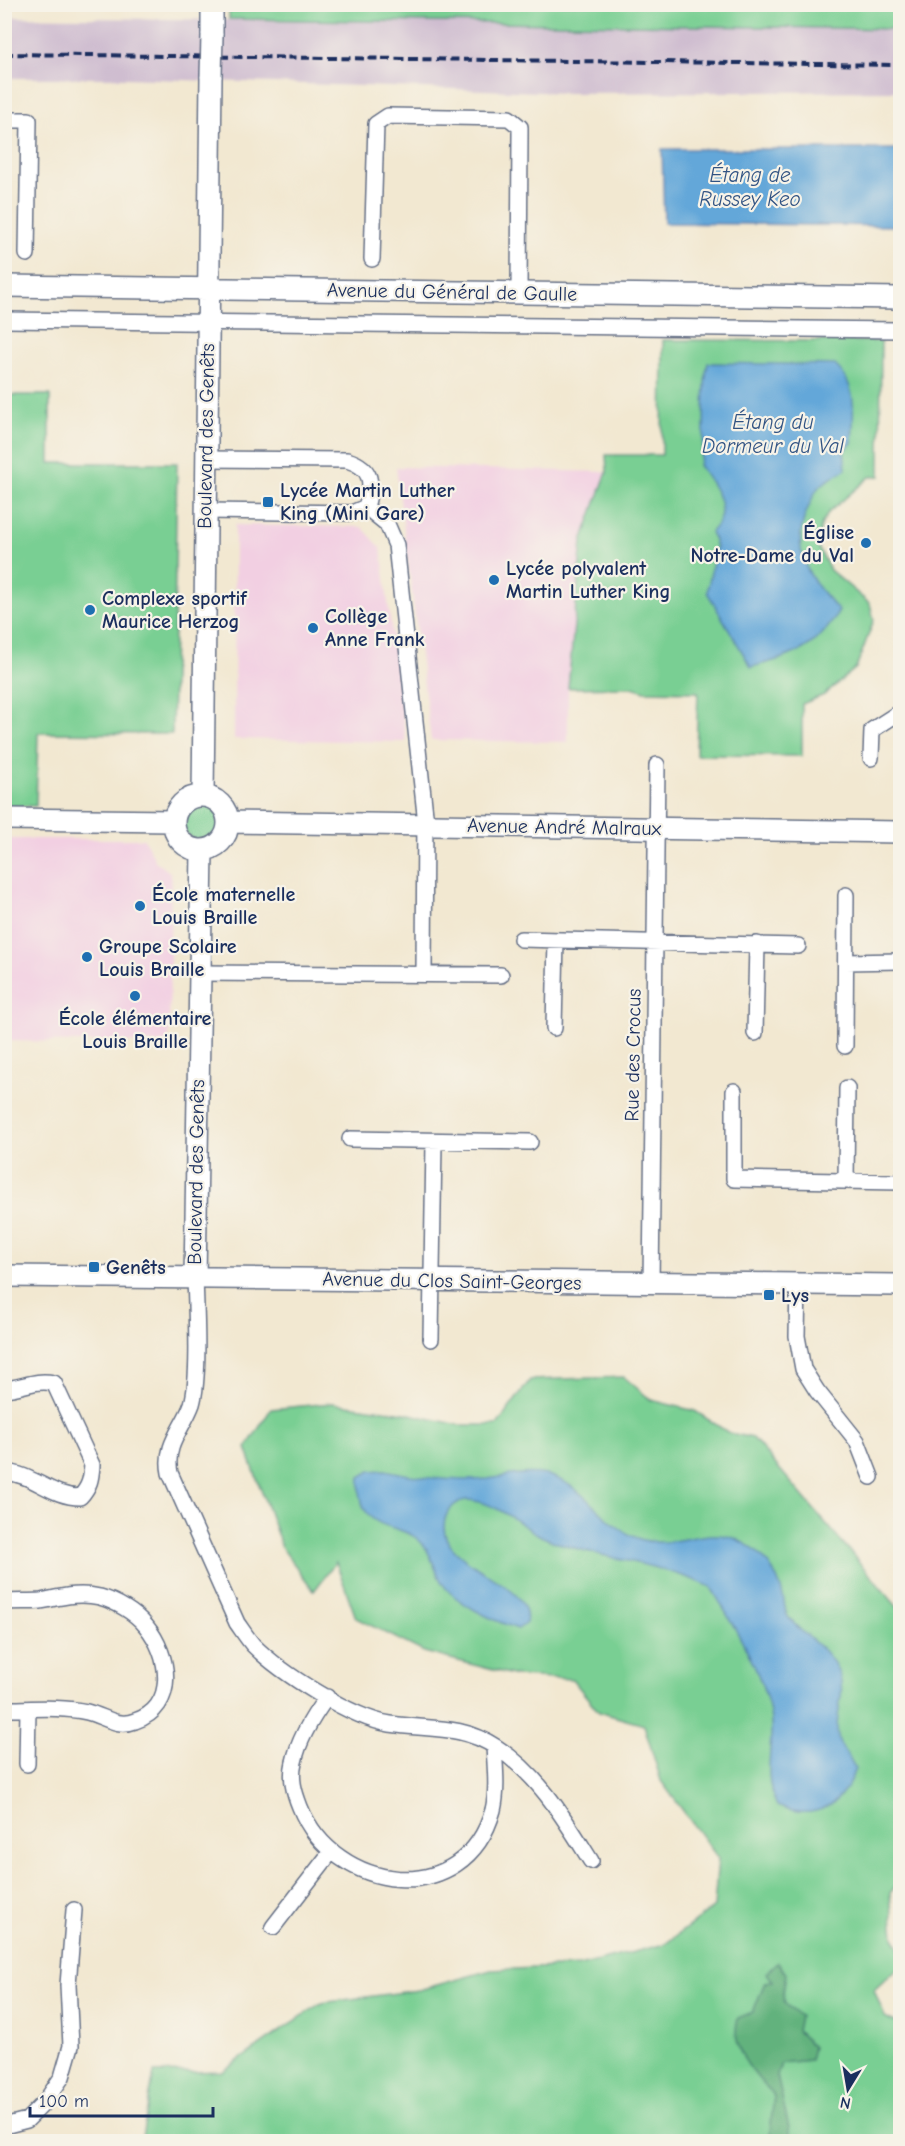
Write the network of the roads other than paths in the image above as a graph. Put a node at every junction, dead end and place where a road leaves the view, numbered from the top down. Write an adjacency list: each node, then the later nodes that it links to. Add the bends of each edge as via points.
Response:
1 (212, 4): 6 (street, Boulevard des Genêts, bridge)
2 (4, 120): 3 (street, via 28,120)
3 (27, 254)
4 (372, 259): 7 (street, via 376,124 388,116 509,118 520,127)
5 (4, 286): 6 (street, Avenue du Général de Gaulle)
6 (208, 289): 7 (street, Avenue du Général de Gaulle); 10 (street, Boulevard des Genêts)
7 (519, 293): 8 (street, Avenue du Général de Gaulle)
8 (900, 298)
9 (4, 320): 10 (street, Avenue du Général de Gaulle)
10 (207, 322): 11 (street, Avenue du Général de Gaulle); 12 (street, Boulevard des Genêts)
11 (900, 330)
12 (207, 459): 13 (street, via 347,460 361,464 369,474); 14 (street, Boulevard des Genêts)
13 (366, 507): 14 (street, via 352,513); 22 (street, via 387,524 396,545)
14 (206, 511): 18 (street, Boulevard des Genêts)
15 (900, 712): 16 (street, via 872,730)
16 (871, 758)
17 (657, 765): 23 (street, Rue des Crocus)
18 (203, 796): 20 (street, via 185,800); 21 (street, via 222,806)
19 (4, 819): 20 (street)
20 (173, 821): 25 (street, via 184,845)
21 (228, 822): 22 (street, Avenue André Malraux); 25 (street, via 218,845)
22 (426, 825): 23 (street, Avenue André Malraux); 34 (street)
23 (657, 828): 24 (street, Avenue André Malraux); 29 (street, Rue des Crocus)
24 (900, 832)
25 (202, 850): 35 (street, Boulevard des Genêts)
26 (846, 895): 32 (street)
27 (521, 939): 28 (street)
28 (556, 940): 29 (street); 37 (street)
29 (656, 941): 30 (street); 50 (street, Rue des Crocus)
30 (757, 944): 31 (street); 38 (street)
31 (798, 945)
32 (846, 962): 33 (street); 39 (street)
33 (900, 962)
34 (424, 972): 35 (street); 36 (street)
35 (199, 973): 48 (street, Boulevard des Genêts)
36 (501, 975)
37 (554, 1028)
38 (755, 1033)
39 (845, 1046)
40 (847, 1089): 45 (street)
41 (734, 1091): 45 (street, via 734,1179)
42 (350, 1139): 43 (street)
43 (434, 1142): 44 (street); 49 (street)
44 (530, 1142)
45 (846, 1181): 46 (street)
46 (900, 1182)
47 (4, 1276): 48 (street, Avenue du Clos Saint-Georges)
48 (195, 1278): 49 (street, Avenue du Clos Saint-Georges); 58 (street, via 192,1404 169,1449 170,1473 237,1623 253,1644)
49 (431, 1281): 50 (street, Avenue du Clos Saint-Georges); 53 (street)
50 (651, 1284): 51 (street, Avenue du Clos Saint-Georges)
51 (798, 1284): 52 (street, Avenue du Clos Saint-Georges); 56 (street, via 797,1336 803,1369 857,1441)
52 (900, 1286)
53 (431, 1339)
54 (4, 1389): 55 (street, via 37,1380 54,1383 92,1465 92,1478 80,1497 69,1497 22,1474)
55 (4, 1472)
56 (871, 1477)
57 (4, 1602): 60 (street, via 79,1594 100,1597 117,1604 146,1626 163,1660 167,1681 164,1697 154,1711 135,1722 120,1724 87,1712)
58 (327, 1697): 61 (street, via 364,1717 463,1732); 63 (street, via 303,1735 293,1763 293,1788 305,1819)
59 (4, 1709): 60 (street)
60 (28, 1709): 62 (street)
61 (494, 1746): 63 (street, via 492,1812 466,1857 444,1871 408,1881 364,1872); 64 (street, via 529,1772 563,1815)
62 (27, 1764)
63 (331, 1852): 66 (street)
64 (591, 1861)
65 (74, 1910): 67 (street, via 68,1985 71,2046 62,2077 27,2120)
66 (273, 1927)
67 (4, 2126)

